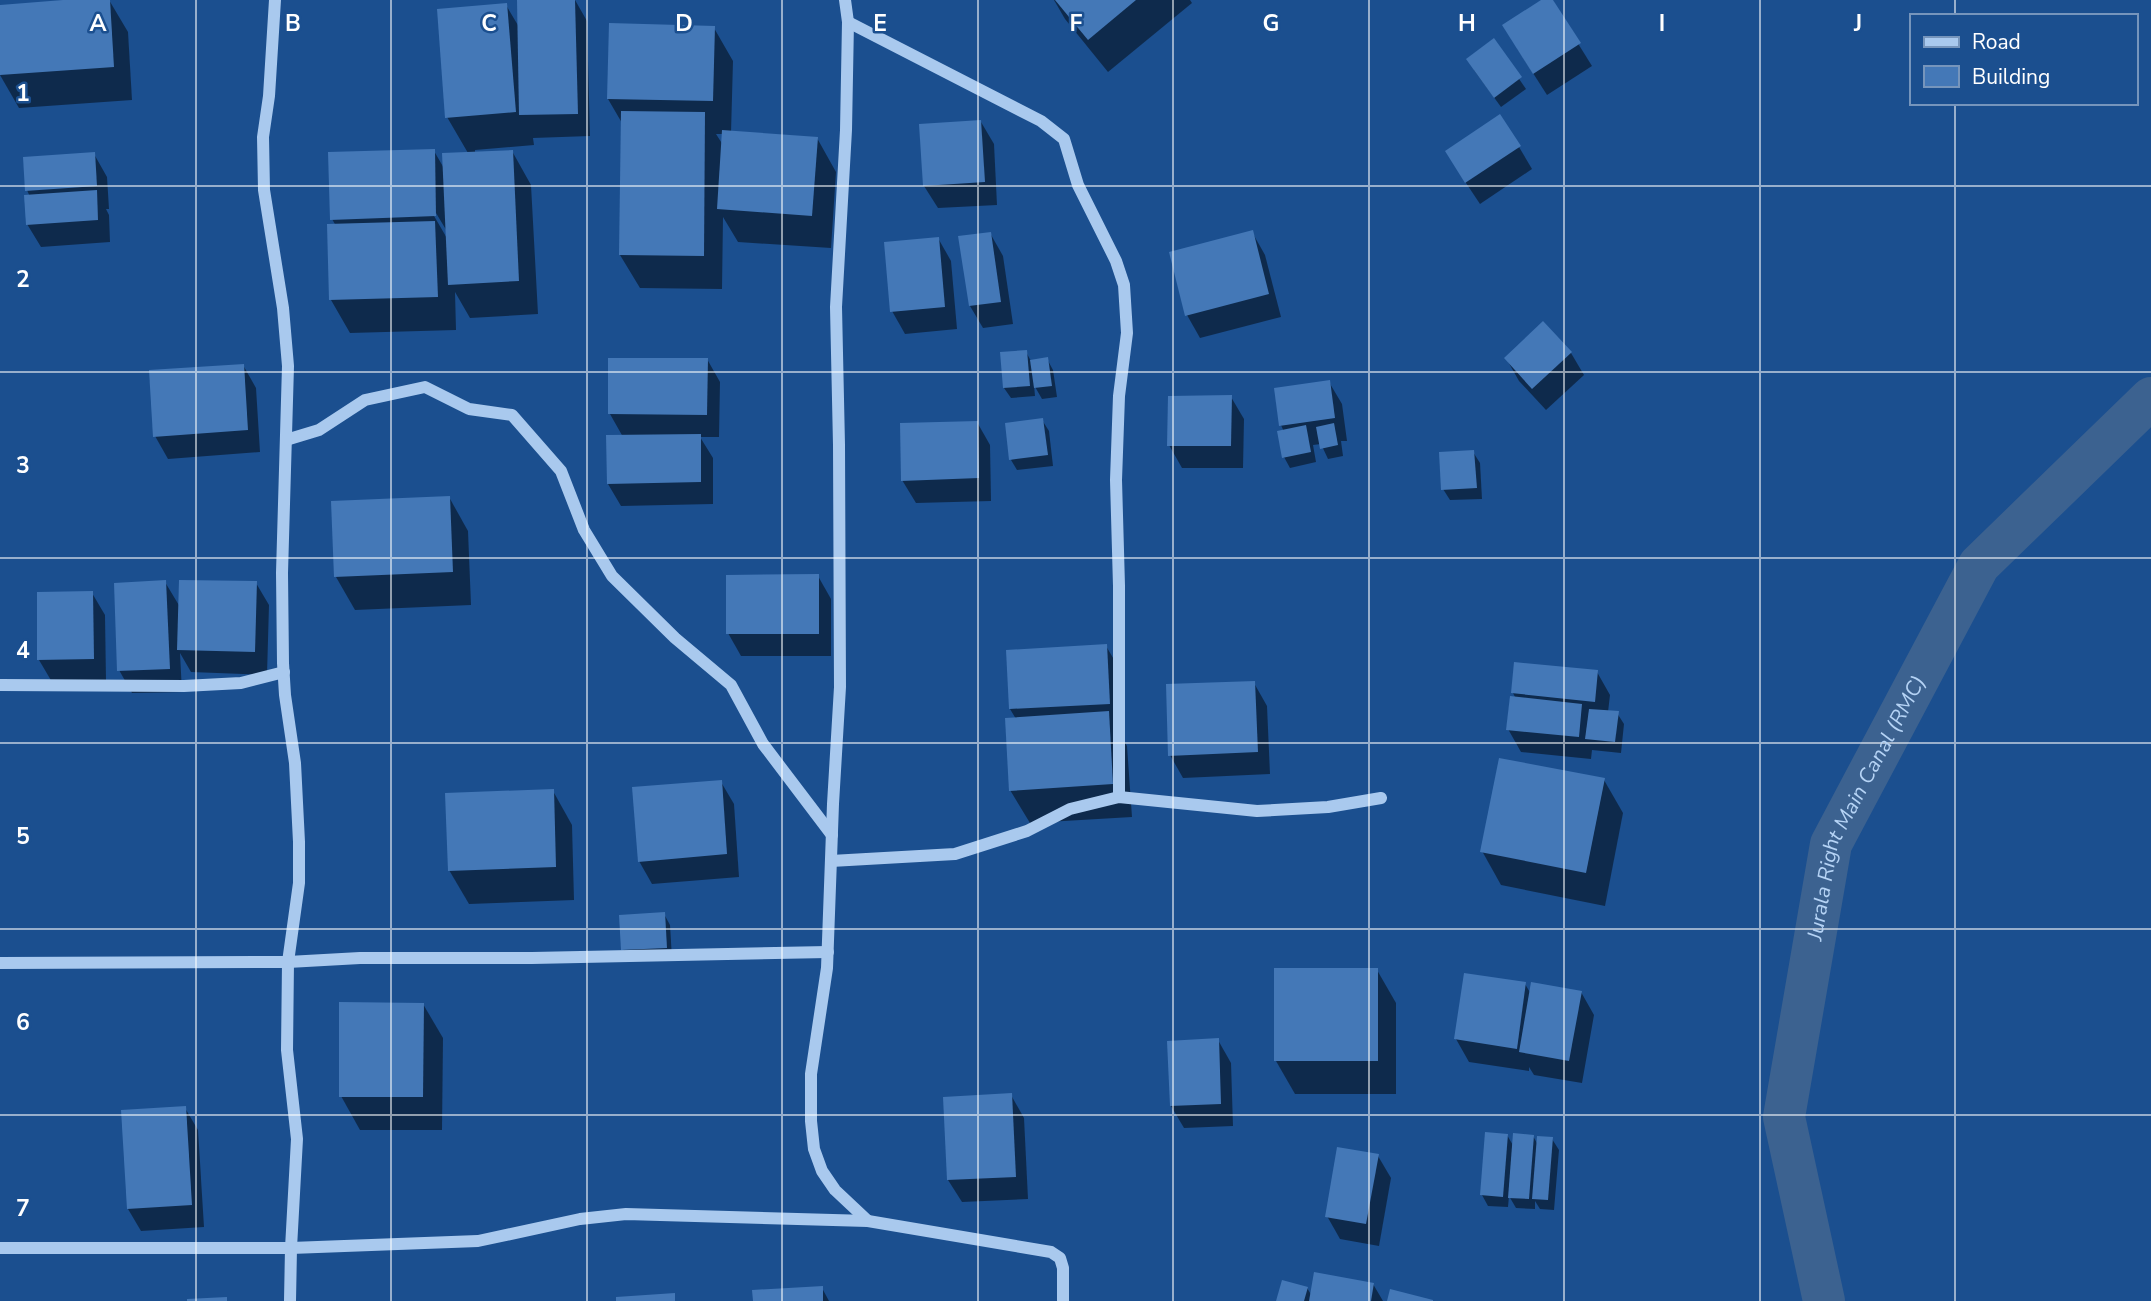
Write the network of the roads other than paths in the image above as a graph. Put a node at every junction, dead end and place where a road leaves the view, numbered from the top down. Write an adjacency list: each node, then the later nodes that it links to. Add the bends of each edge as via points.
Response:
1 (275, 0): 4 (street, via 262,137 264,190 284,308)
2 (845, 0): 3 (street)
3 (848, 22): 7 (street, via 1041,121 1064,139 1078,185 1125,285 1127,333 1116,480); 9 (street, via 836,307 840,687)
4 (286, 440): 5 (street); 9 (street, via 318,430 365,400 425,387 469,409 512,415 561,471 584,530 612,576 731,685 764,744)
5 (284, 672): 6 (street, via 241,682 184,686); 12 (street, via 299,842 299,883)
6 (0, 685)
7 (1119, 797): 8 (street, via 1257,810 1328,807); 10 (street, via 1070,809 1027,831 956,854)
8 (1381, 798)
9 (832, 835): 10 (street)
10 (831, 861): 11 (street)
11 (828, 952): 12 (street); 14 (street, via 811,1074 814,1149 835,1190)
12 (288, 962): 13 (street); 16 (street, via 287,1050 297,1139)
13 (0, 963)
14 (868, 1221): 16 (street, via 626,1214 478,1241); 18 (street, via 1051,1252 1060,1258 1063,1268)
15 (0, 1248): 16 (street)
16 (290, 1248): 17 (street)
17 (290, 1301)
18 (1063, 1301)

